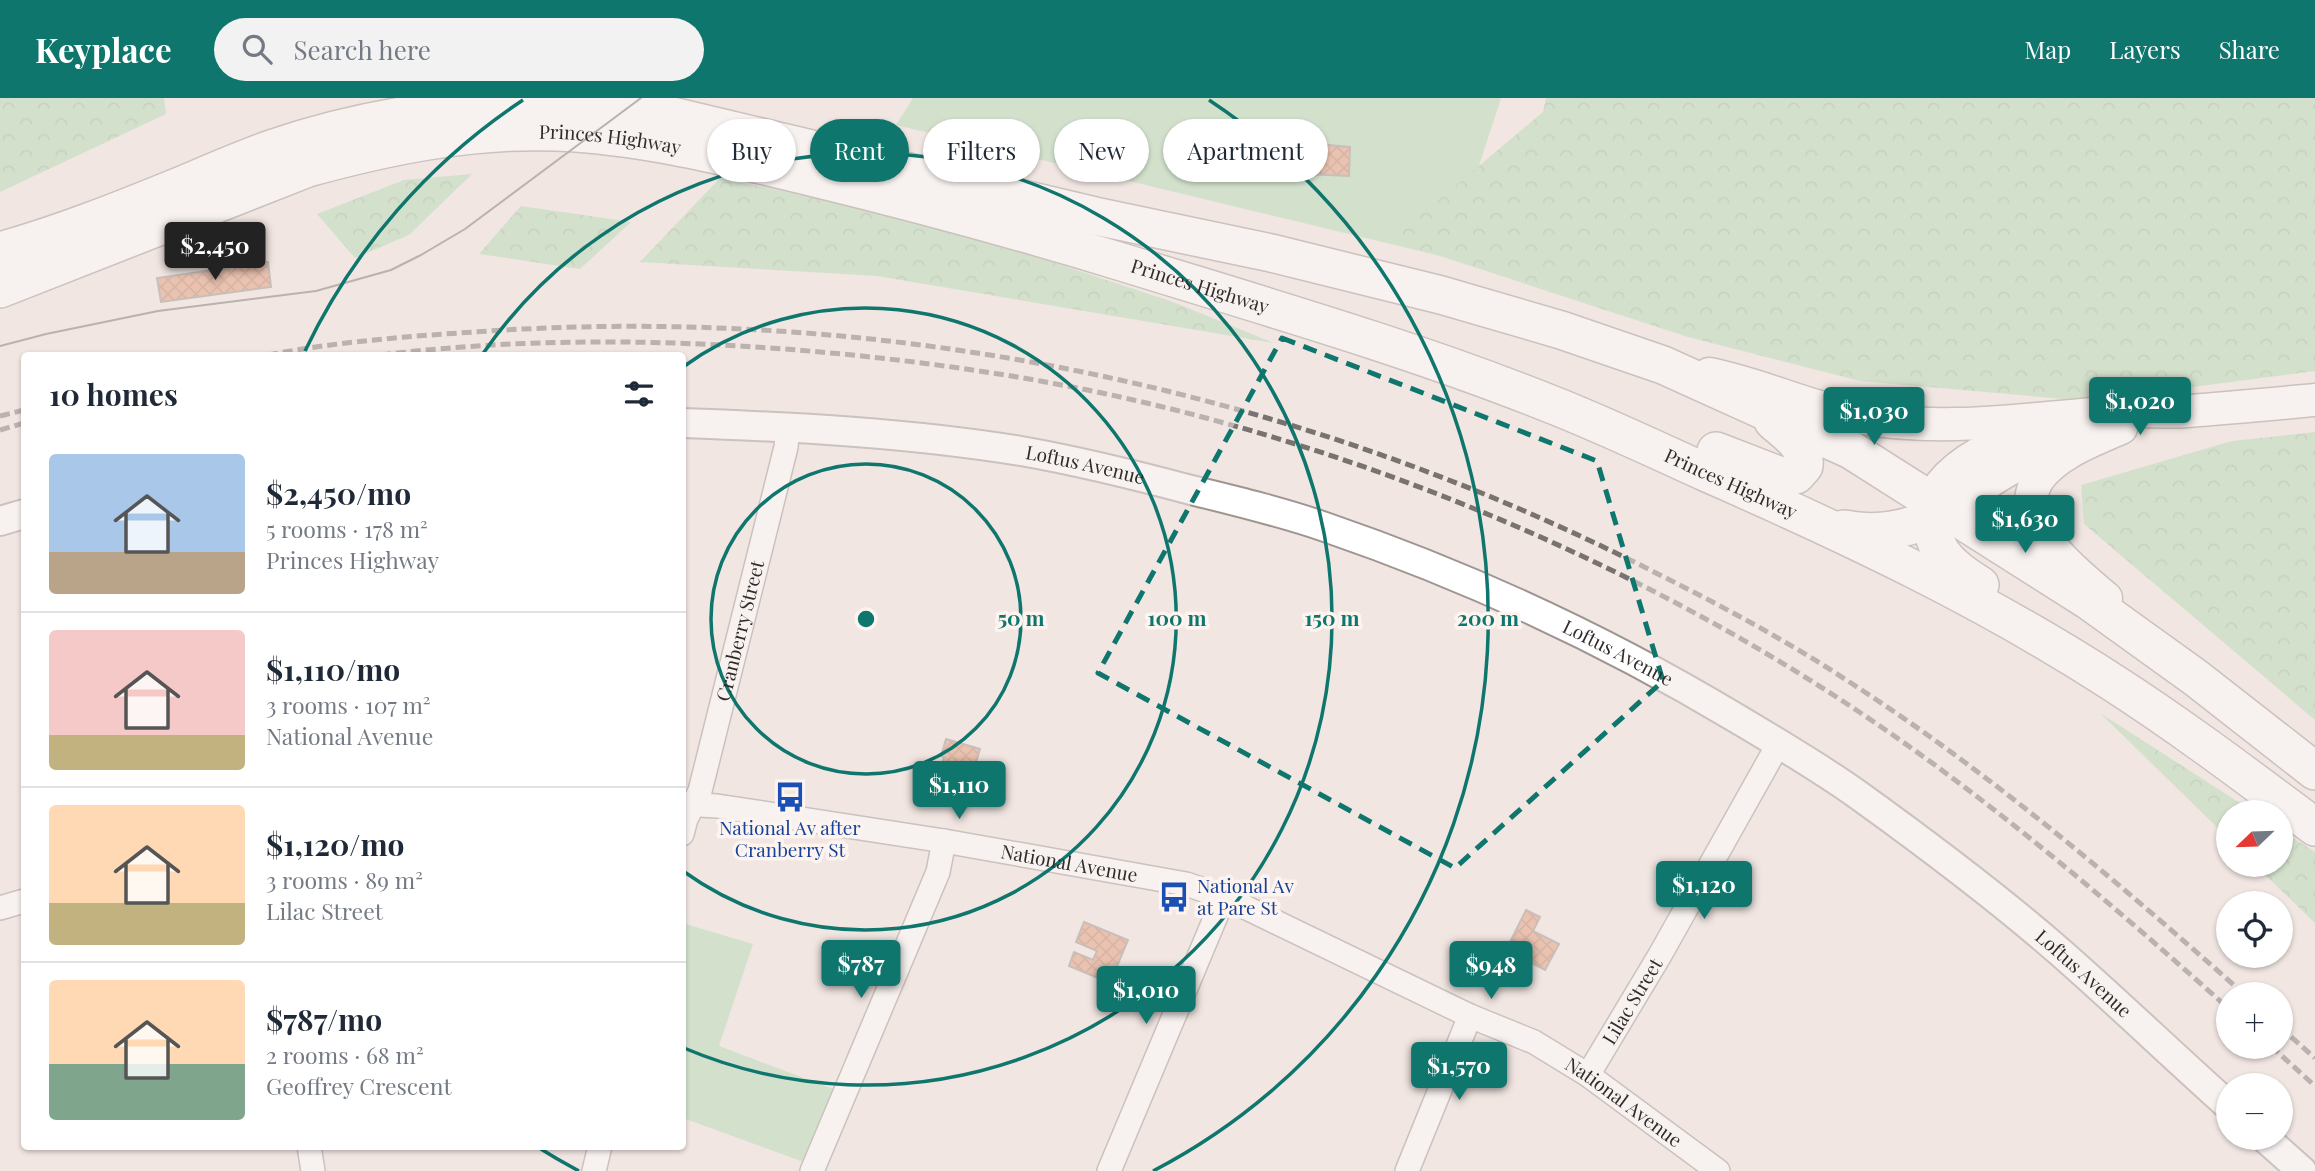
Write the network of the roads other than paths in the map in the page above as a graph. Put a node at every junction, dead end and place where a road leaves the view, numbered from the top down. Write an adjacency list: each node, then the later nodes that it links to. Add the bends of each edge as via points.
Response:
1 (0, 251): 3 (highway, Princes Highway, via 337,128 436,108 545,100 590,102 630,106 1415,288)
2 (0, 289): 5 (highway, Princes Highway, via 308,168 360,154 468,136 593,134 770,167 1037,236 1288,313)
3 (1663, 365): 6 (highway, Princes Highway); 7 (main road, via 1726,377 1838,413 1883,421)
4 (2315, 400): 7 (main road, via 2183,412 2128,411)
5 (1549, 403): 6 (highway, via 1642,423 1775,474 1796,475 1804,466 1802,449); 13 (highway, Princes Highway)
6 (1757, 406): 10 (highway, Princes Highway, via 1852,450)
7 (2108, 421): 10 (main road, via 2000,473); 14 (main road, via 2044,472 2032,494 2034,518 2059,554)
8 (686, 424): 9 (street, Loftus Avenue)
9 (788, 427): 16 (street, Loftus Avenue, via 905,435 1023,452 1116,470 1323,526 1542,614 1674,681); 18 (street, Cranberry Street)
10 (1937, 510): 13 (highway, via 1909,527 1873,531); 14 (highway, Princes Highway, via 2080,595); 15 (highway, via 1936,544 1950,564 2029,617)
11 (21, 515): 12 (street)
12 (0, 521)
13 (1815, 521): 15 (highway, Princes Highway, via 1905,563)
14 (2196, 678): 17 (highway, Princes Highway)
15 (2111, 681): 20 (highway, Princes Highway)
16 (1779, 743): 26 (street, Lilac Street); 27 (street, Loftus Avenue, via 1857,794 2005,906)
17 (2315, 771)
18 (689, 804): 19 (street, Cranberry Street); 21 (street, National Avenue)
19 (686, 822)
20 (2315, 827)
21 (944, 841): 22 (street, National Avenue, via 1186,884); 33 (street, via 938,872)
22 (1224, 898): 25 (street, National Avenue); 34 (street)
23 (21, 902): 24 (street)
24 (0, 908)
25 (1470, 1016): 26 (street, National Avenue, via 1534,1042); 35 (street)
26 (1588, 1074): 36 (street, National Avenue)
27 (2216, 1094)
28 (310, 1150): 31 (street)
29 (599, 1150): 32 (street)
30 (2278, 1150): 37 (street)
31 (313, 1171)
32 (594, 1171)
33 (812, 1171)
34 (1109, 1171)
35 (1407, 1171)
36 (1718, 1171)
37 (2302, 1171)

